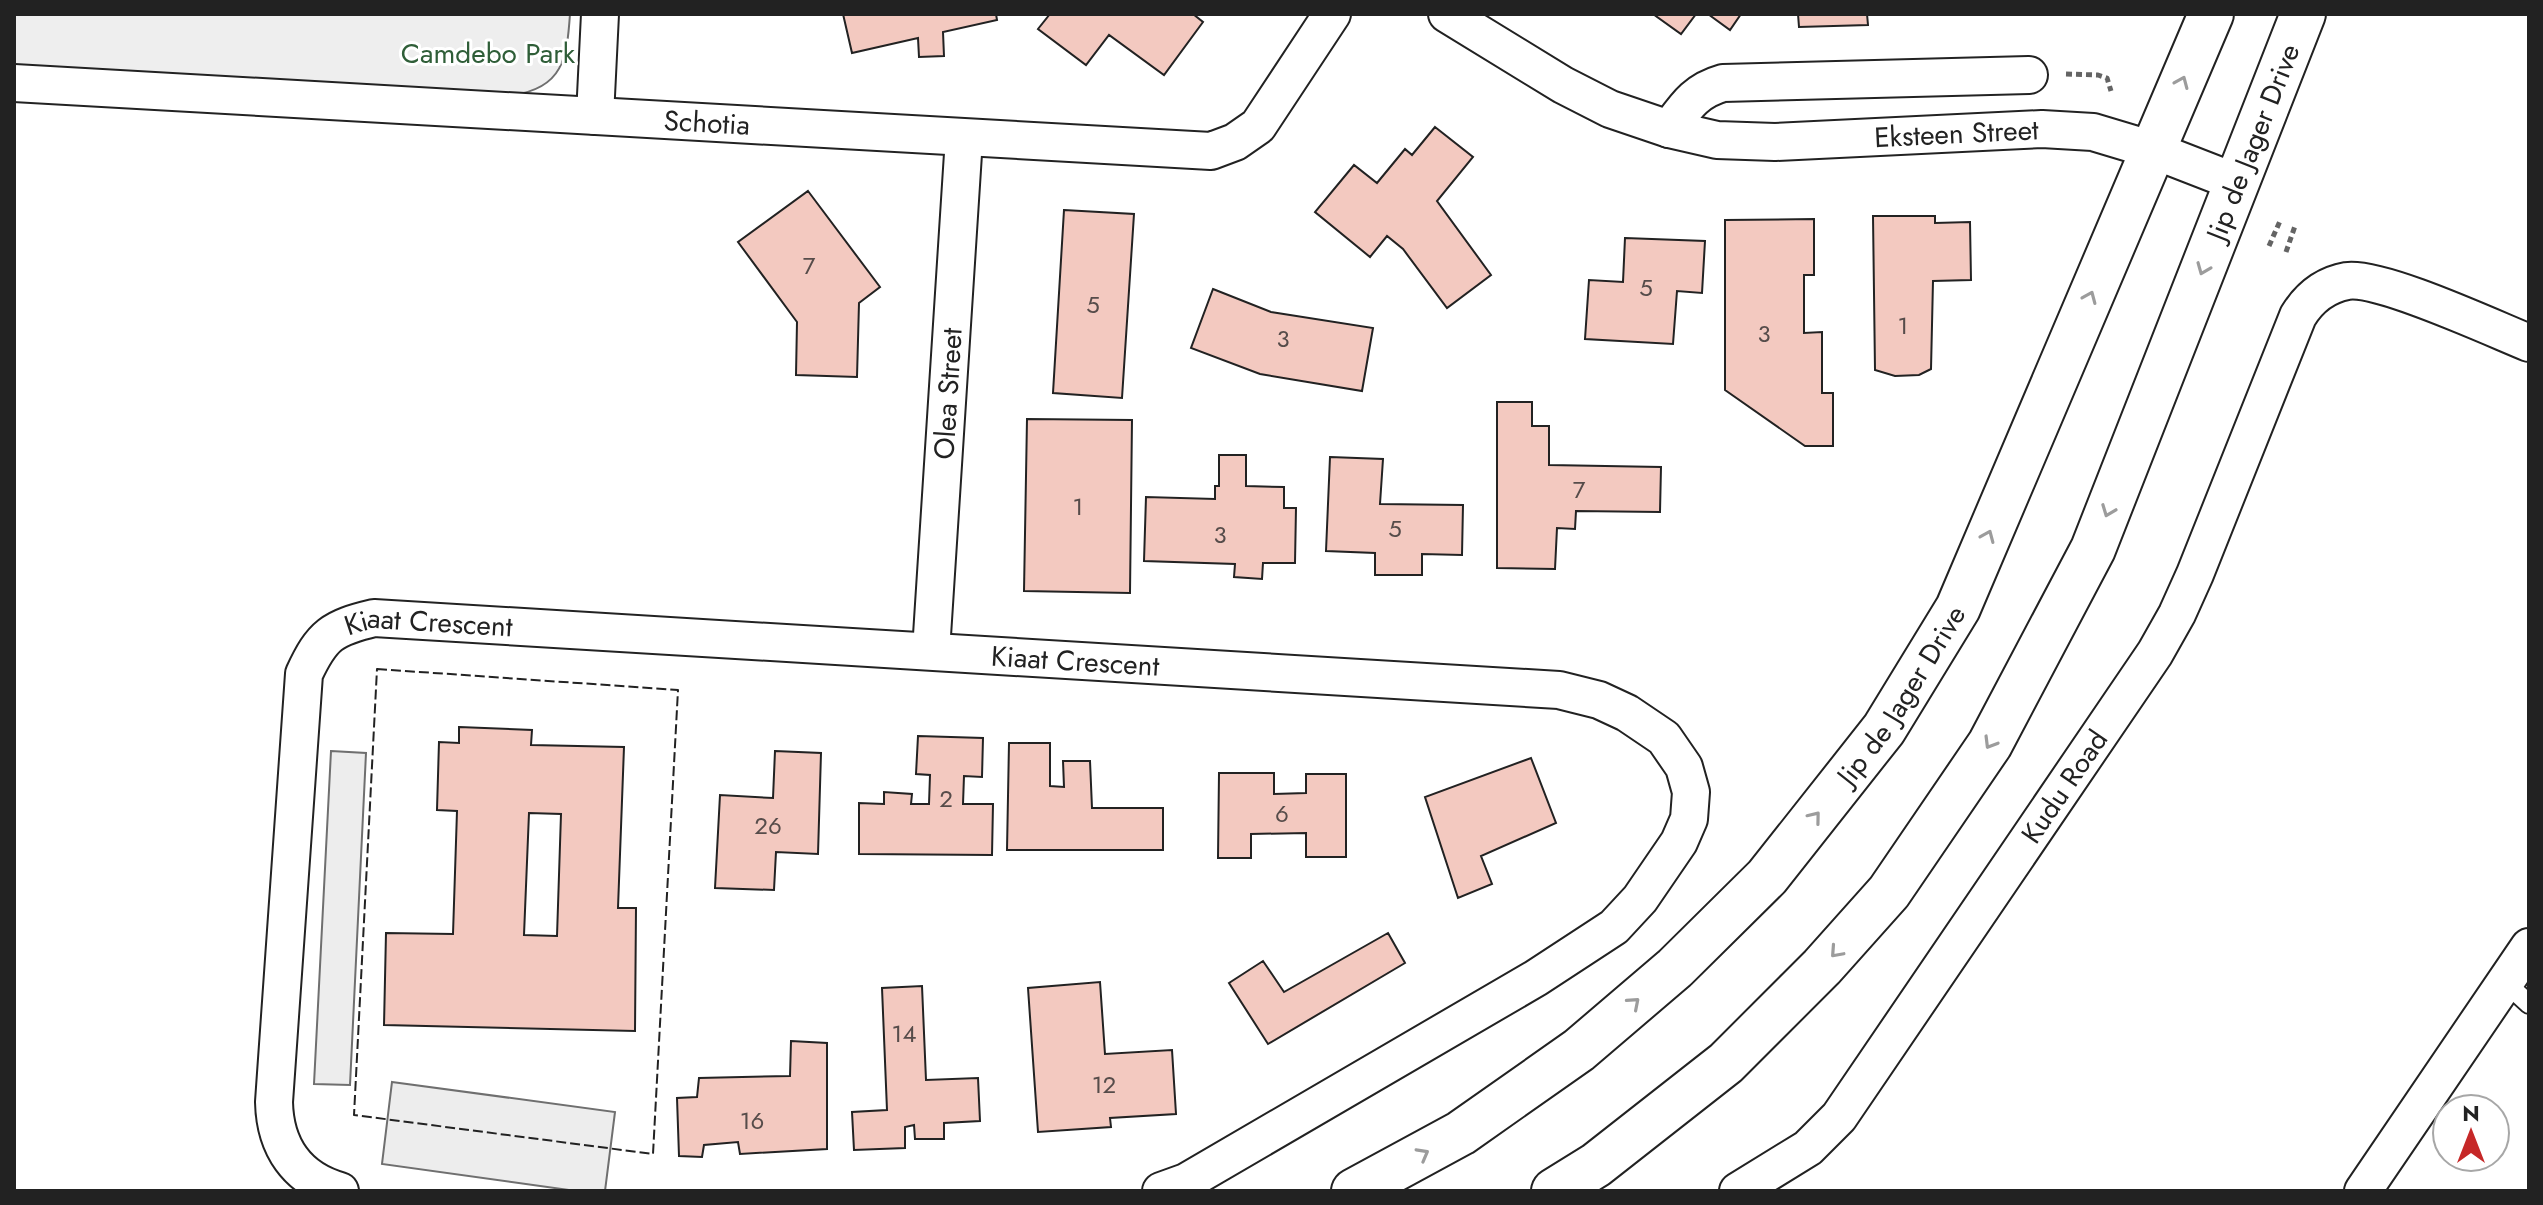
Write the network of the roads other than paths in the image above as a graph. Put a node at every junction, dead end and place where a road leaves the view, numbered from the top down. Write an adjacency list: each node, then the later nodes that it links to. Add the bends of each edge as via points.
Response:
1 (600, 14): 8 (street)
2 (1332, 14): 10 (street, Schotia, via 1258,126 1211,151)
3 (1447, 14): 9 (street, Eksteen Street, via 1563,85 1610,109)
4 (2211, 14): 11 (main road, Jip de Jager Drive, one-way to 4)
5 (2303, 14): 12 (main road, Jip de Jager Drive)
6 (2029, 75): 9 (street, Eksteen Street, via 1723,83 1705,88)
7 (14, 83): 8 (street, Schotia)
8 (595, 116): 10 (street, Schotia)
9 (1669, 129): 11 (street, Eksteen Street, via 1717,140 1775,142 2042,129 2093,132)
10 (964, 138): 14 (street, Olea Street)
11 (2153, 150): 12 (street, Eksteen Street); 19 (main road, Jip de Jager Drive, one-way to 11, via 1461,1133 1579,1050 1675,968 1767,877 1884,729 1958,608)
12 (2238, 183): 20 (main road, Jip de Jager Drive, one-way to 20, via 2093,549 1990,744 1889,892 1822,967 1726,1063 1596,1165)
13 (2529, 343): 21 (street, Kudu Road, via 2365,281 2324,289 2305,305 2195,574 2155,653 1839,1117 1791,1161)
14 (931, 651): 17 (street, Kiaat Crescent, via 374,618 343,625 317,645 304,674 274,1111 278,1137 297,1168); 18 (street, Kiaat Crescent, via 1559,690 1627,713 1664,738 1684,767 1691,792 1689,819 1679,842 1614,927 1186,1182)
15 (2529, 947): 16 (street)
16 (2517, 993): 22 (street)
17 (340, 1191)
18 (1161, 1191)
19 (1354, 1191)
20 (1554, 1191)
21 (1738, 1191)
22 (2363, 1191)

